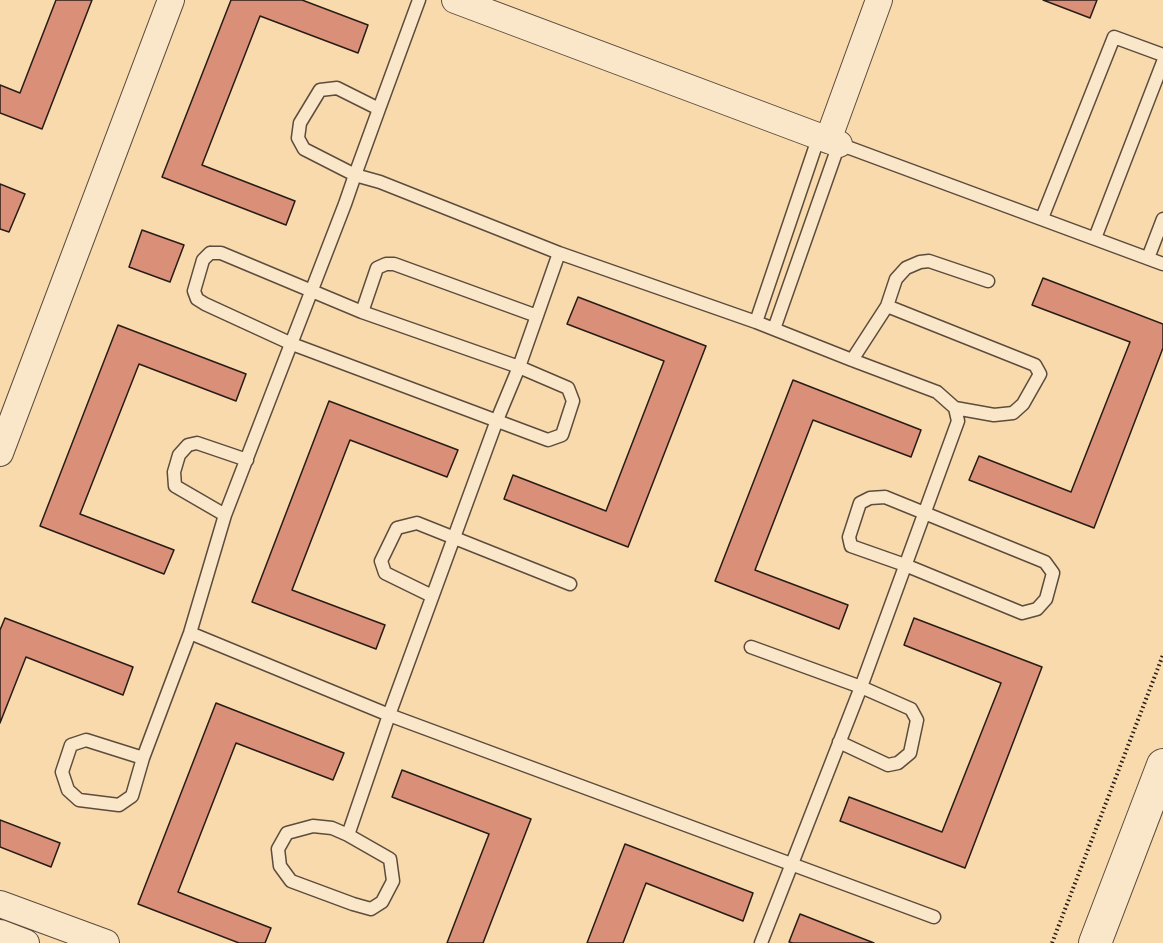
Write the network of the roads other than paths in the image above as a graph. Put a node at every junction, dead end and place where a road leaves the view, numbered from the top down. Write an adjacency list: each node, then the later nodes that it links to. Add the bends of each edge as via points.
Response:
1 (171, 0): 28 (street)
2 (419, 0): 7 (lane)
3 (455, 0): 8 (street)
4 (879, 0): 8 (street)
5 (1163, 55): 10 (lane, via 1114,37)
6 (1163, 62): 12 (lane)
7 (379, 109): 9 (lane); 9 (lane, via 337,88 320,90 300,123 298,138 304,148)
8 (829, 140): 10 (lane); 21 (lane); 22 (lane)
9 (355, 175): 13 (lane); 17 (lane)
10 (1042, 218): 12 (lane)
11 (1163, 219): 14 (lane)
12 (1095, 238): 14 (lane)
13 (559, 253): 20 (lane); 21 (lane)
14 (1148, 258): 15 (lane)
15 (1163, 264)
16 (988, 281): 18 (lane, via 929,261 920,262 906,268 896,279)
17 (310, 291): 19 (lane); 23 (lane); 23 (lane, via 221,253 210,253 203,260 194,291 197,299)
18 (887, 306): 24 (lane); 26 (lane, via 1035,365 1040,374 1023,404 1013,413 994,415)
19 (362, 312): 20 (lane, via 377,268 394,264); 25 (lane)
20 (537, 316): 25 (lane)
21 (756, 322): 22 (lane)
22 (774, 329): 24 (lane)
23 (292, 344): 27 (lane); 29 (lane)
24 (852, 360): 26 (lane, via 937,392)
25 (519, 367): 27 (lane); 27 (lane, via 568,388 573,401 562,435 548,440)
26 (955, 408): 30 (lane, via 958,421)
27 (497, 420): 32 (lane)
28 (0, 453)
29 (247, 460): 31 (lane); 31 (lane, via 197,443 188,445 179,455 175,486)
30 (924, 512): 33 (lane); 33 (lane, via 885,497 870,498 860,503 851,524 851,546); 33 (lane, via 1045,562 1053,573 1046,599 1036,609 1022,613)
31 (225, 515): 36 (lane)
32 (454, 539): 34 (lane); 35 (lane); 35 (lane, via 417,523 396,528 381,561 385,573)
33 (905, 565): 38 (lane)
34 (570, 584)
35 (432, 596): 39 (lane)
36 (190, 633): 39 (lane); 41 (lane)
37 (751, 647): 38 (lane)
38 (861, 687): 40 (lane); 40 (lane, via 911,709 917,720 910,753 898,763 888,765)
39 (388, 715): 43 (lane); 44 (lane)
40 (839, 742): 44 (lane)
41 (143, 758): 41 (lane, via 86,740 71,745 62,772 68,790 79,800 119,805 132,796)
42 (1163, 765): 51 (street)
43 (348, 835): 43 (lane, via 390,859 393,881 382,902 371,909 291,881 280,866 278,849 287,833 313,826)
44 (793, 864): 46 (lane); 50 (lane)
45 (0, 904): 49 (street)
46 (934, 917)
47 (0, 933): 48 (street)
48 (26, 943)
49 (106, 943)
50 (761, 943)
51 (1095, 943)

